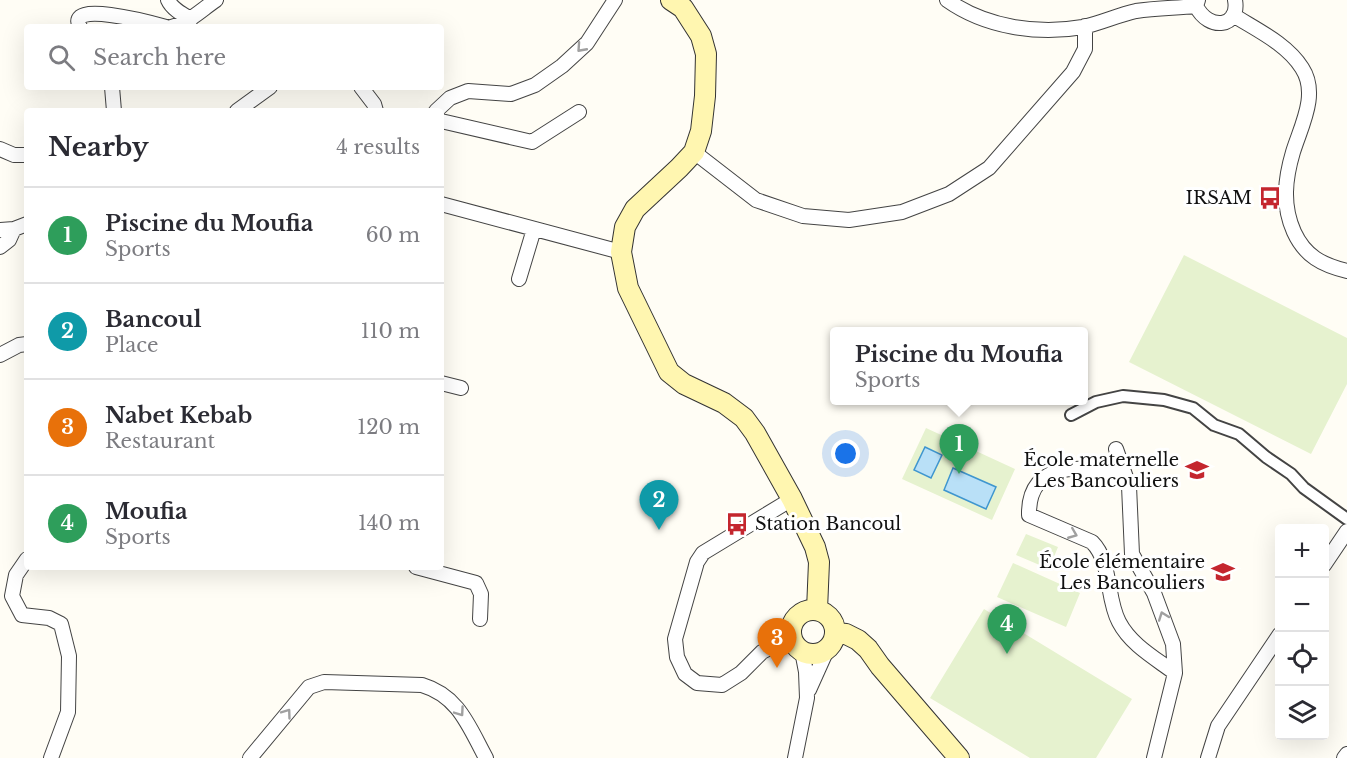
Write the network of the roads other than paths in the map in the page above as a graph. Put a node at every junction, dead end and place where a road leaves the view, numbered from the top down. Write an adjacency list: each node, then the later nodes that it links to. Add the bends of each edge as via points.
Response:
1 (168, 0): 9 (street)
2 (216, 0): 9 (street)
3 (615, 0): 20 (street, one-way to 20, via 587,43 535,85 511,94 468,91 450,98)
4 (671, 0): 24 (main road, via 683,8 701,36 706,54 701,131)
5 (947, 0): 13 (street, via 994,23 1035,30)
6 (1235, 0): 8 (street)
7 (1197, 3): 8 (street, via 1200,15 1211,23 1224,22); 13 (street, via 1115,16)
8 (1233, 15): 31 (street, via 1270,38 1303,69 1308,87 1307,113 1286,182 1287,213 1308,253 1326,266)
9 (191, 19): 12 (street)
10 (79, 24): 11 (street, via 78,10 89,2 111,4)
11 (155, 24)
12 (178, 24)
13 (1085, 26): 24 (street, via 1085,49 1073,72 989,168 949,194 902,212 849,220 803,216 756,200)
14 (112, 90): 17 (street)
15 (266, 90): 18 (street)
16 (363, 90): 19 (street)
17 (114, 108)
18 (241, 108)
19 (375, 108)
20 (439, 108)
21 (579, 112): 22 (street, via 532,142)
22 (444, 122)
23 (0, 149): 25 (street)
24 (694, 152): 30 (main road, via 635,209 625,227)
25 (24, 156)
26 (444, 205): 28 (street)
27 (14, 228): 29 (street, via 9,240)
28 (534, 229): 30 (street); 32 (street)
29 (0, 247)
30 (621, 252): 40 (main road, via 628,288 669,372 744,418)
31 (1347, 271)
32 (519, 279)
33 (24, 344): 34 (street)
34 (0, 355)
35 (444, 384): 36 (street)
36 (461, 388)
37 (1071, 415): 41 (street, via 1096,402 1123,396 1193,408 1214,425 1239,434)
38 (1116, 450): 39 (street)
39 (1125, 475): 51 (street, one-way to 39, via 1173,644 1154,593 1132,554 1129,486); 51 (street, one-way to 51, via 1099,469 1066,469 1045,476 1034,490 1029,516 1092,542 1099,549 1113,608 1129,639)
40 (792, 499): 46 (main road, via 819,562); 50 (street, via 703,553 675,639 677,657 686,674 697,683 722,685 762,652)
41 (1347, 519)
42 (1347, 531): 43 (street)
43 (1329, 558)
44 (24, 563): 54 (street, via 15,574 12,596 22,615 49,618 61,624 69,656 68,712)
45 (427, 570): 47 (street, via 476,583 482,594)
46 (817, 610): 49 (main road, via 833,621); 50 (main road, via 799,614 792,624)
47 (480, 619)
48 (1275, 641): 60 (street, via 1218,726)
49 (831, 642): 50 (main road, via 814,654); 52 (street); 58 (main road, via 846,634 858,639)
50 (796, 644): 52 (street, via 806,672)
51 (1175, 672): 59 (street)
52 (807, 698): 57 (street)
53 (1347, 754): 61 (street)
54 (51, 758)
55 (250, 758): 56 (street, one-way to 56, via 309,687 324,682 422,685 436,690 461,711)
56 (486, 758)
57 (795, 758)
58 (959, 758)
59 (1154, 758)
60 (1208, 758)
61 (1344, 758)

